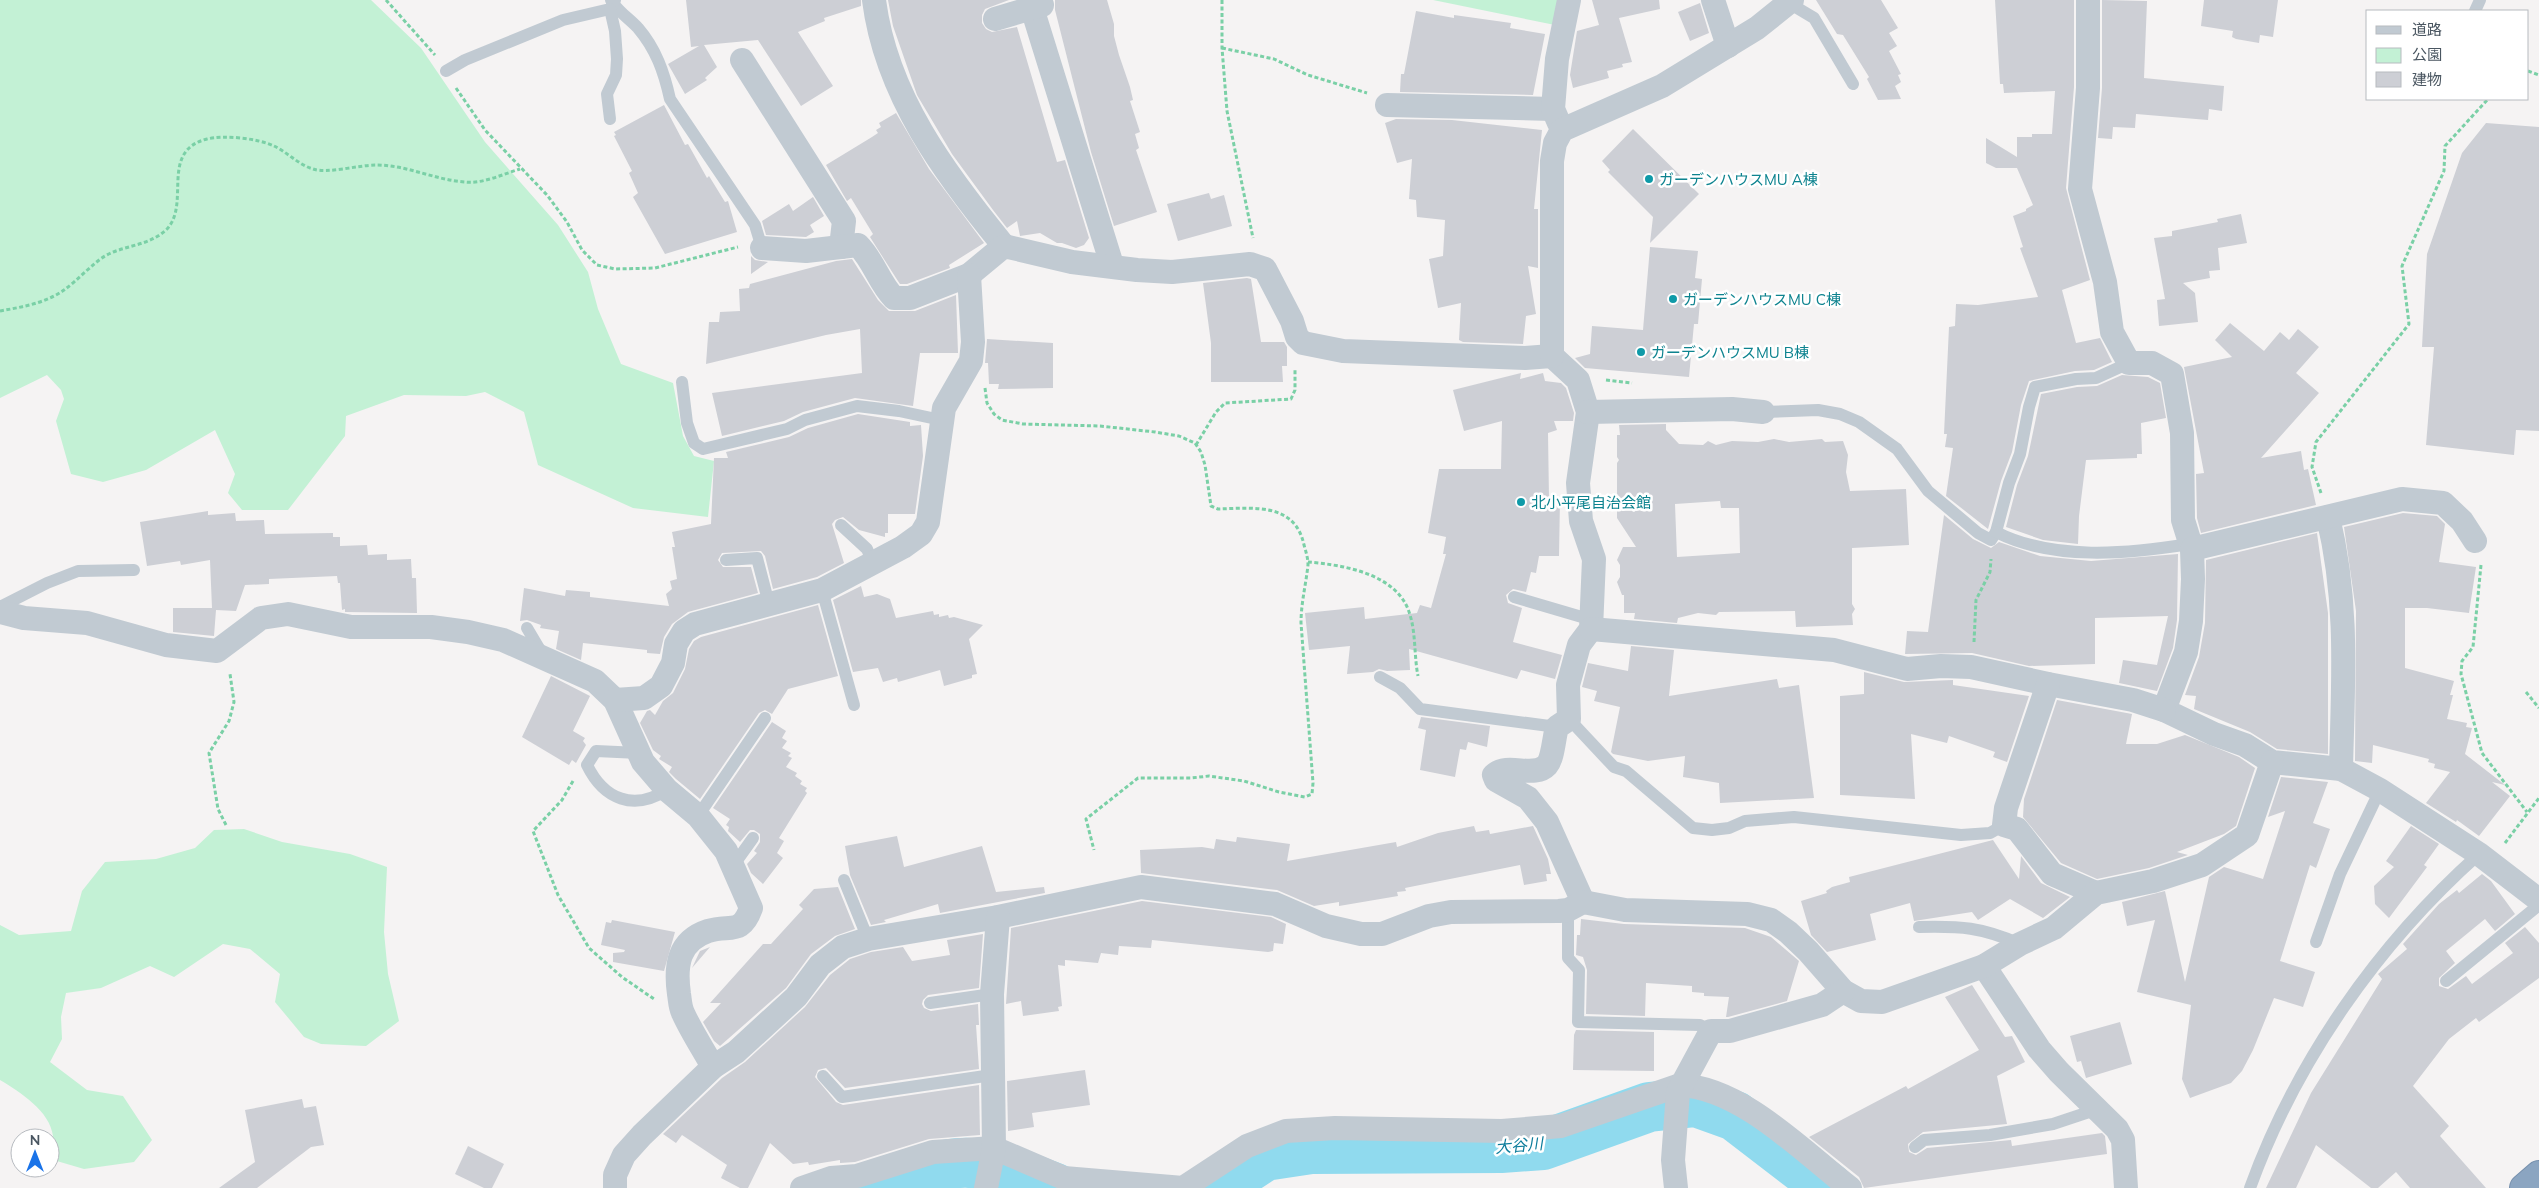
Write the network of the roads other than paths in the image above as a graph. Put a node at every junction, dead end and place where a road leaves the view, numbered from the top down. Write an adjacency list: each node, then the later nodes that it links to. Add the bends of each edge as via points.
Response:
1 (874, 0): 15 (street, via 898,90 943,167)
2 (1569, 0): 14 (street, via 1556,59)
3 (1713, 0): 8 (street)
4 (2088, 0): 21 (street, via 2088,88 2080,189 2105,282 2112,332)
5 (1791, 2): 8 (street); 11 (lane, via 1814,18)
6 (612, 3): 10 (lane, via 465,60); 13 (lane, via 617,58 616,76 607,94); 17 (lane, via 638,27 656,52 670,99 755,225)
7 (996, 19): 18 (street, via 1037,6)
8 (1728, 46): 14 (street, via 1662,86)
9 (742, 60): 16 (street, via 844,221)
10 (446, 71)
11 (1853, 84)
12 (1387, 105): 14 (street)
13 (610, 119)
14 (1558, 120): 20 (street, via 1552,161)
15 (1004, 246): 18 (street, via 1072,262); 19 (street)
16 (841, 247): 17 (street, via 806,251); 19 (street, via 858,245 870,257 885,290 894,298 910,298)
17 (762, 248)
18 (1112, 266): 20 (street, via 1172,272 1250,264 1265,269 1297,337 1303,343 1343,351 1526,358)
19 (969, 275): 25 (street, via 974,342 971,361 944,408)
20 (1552, 356): 23 (street, via 1578,380)
21 (2129, 364): 28 (lane, via 2096,378 2076,378 2036,387 2023,443); 30 (street, via 2152,362 2172,374 2182,433 2183,520)
22 (682, 382): 25 (lane, via 694,443 703,449 787,429 805,420 857,406)
23 (1588, 412): 24 (street, via 1732,409); 39 (street, via 1578,482 1581,521 1594,559)
24 (1763, 412): 28 (lane, via 1818,410 1859,422 1897,449 1928,491 1978,533)
25 (941, 420): 32 (street, via 928,522 920,534 903,547)
26 (2328, 517): 29 (street, via 2402,498 2443,503 2462,521); 30 (street); 51 (street, via 2344,613)
27 (842, 525): 32 (lane, via 867,549)
28 (1994, 536): 30 (lane, via 2085,552)
29 (2475, 541)
30 (2190, 547): 46 (street, via 2191,621 2186,652)
31 (726, 560): 36 (lane, via 758,558)
32 (872, 561): 34 (street)
33 (134, 570): 37 (lane, via 78,571 46,583)
34 (822, 590): 36 (street); 45 (lane)
35 (1514, 597): 39 (lane)
36 (769, 604): 44 (street, via 695,624 684,631 676,644 674,663 661,686 644,698)
37 (0, 607)
38 (0, 612): 41 (street, via 24,618 87,623 166,645 217,652 261,618 288,614 351,627 431,627 468,632 503,640)
39 (1592, 624): 43 (street, via 1834,650 1907,669 1971,667); 48 (street, via 1579,645 1568,685)
40 (527, 628): 41 (lane)
41 (544, 657): 44 (street, via 595,681)
42 (1380, 677): 48 (lane, via 1400,688 1420,709)
43 (2048, 684): 46 (street, via 2134,700); 55 (street, via 2008,800)
44 (615, 700): 49 (street)
45 (854, 705)
46 (2164, 710): 50 (street, via 2245,745)
47 (765, 718): 54 (lane)
48 (1563, 723): 55 (lane, via 1693,828 1712,830 1729,828 1745,821 1794,817 1961,835 1990,833); 63 (street, via 1548,764 1539,770 1510,770 1494,775 1496,780 1528,798 1547,822)
49 (639, 753): 52 (street); 52 (lane, via 596,751 587,766 595,782 615,796 635,802 653,799)
50 (2272, 762): 51 (street); 60 (street, via 2247,835 2202,865 2153,881)
51 (2341, 769): 53 (street)
52 (667, 790): 54 (street)
53 (2380, 790): 57 (street); 67 (lane, via 2340,874)
54 (698, 816): 58 (street, via 726,851)
55 (2004, 824): 60 (street, via 2017,829 2052,874)
56 (753, 838): 58 (lane)
57 (2485, 859): 61 (street); 89 (lane, via 2452,879 2362,981 2309,1064 2278,1122)
58 (733, 866): 75 (street, via 751,908 747,920 737,928 709,931 690,940 678,960 677,982 682,1011)
59 (844, 880): 66 (lane)
60 (2096, 893): 68 (street, via 2054,928)
61 (2539, 900)
62 (2539, 905): 70 (lane)
63 (1575, 906): 64 (street, via 1451,912 1429,916 1382,934 1361,934 1326,926 1275,904 1141,887); 71 (street, via 1747,914 1771,920 1808,951); 74 (lane, via 1568,958 1579,970 1578,1022 1700,1025)
64 (998, 917): 66 (street); 72 (street)
65 (1919, 927): 68 (lane, via 1959,926 1989,931)
66 (868, 939): 75 (street, via 843,947 820,965 796,997 736,1052)
67 (2316, 942)
68 (2020, 944): 69 (street)
69 (1984, 966): 71 (street, via 1882,1002 1861,1001); 79 (street, via 2039,1049)
70 (2446, 981)
71 (1843, 991): 74 (street, via 1822,1005 1730,1031)
72 (992, 994): 73 (lane); 76 (street)
73 (930, 1003)
74 (1711, 1031): 78 (street)
75 (713, 1067): 84 (street, via 624,1155 615,1175)
76 (992, 1074): 77 (lane, via 842,1097); 81 (street)
77 (823, 1076)
78 (1678, 1097): 81 (street, via 1561,1126 1502,1131 1335,1128 1286,1131 1247,1146 1184,1188 1064,1178); 86 (street, via 1673,1160); 87 (street, via 1697,1086 1744,1105)
79 (2098, 1109): 80 (lane, via 2053,1124 1990,1136 1924,1140); 88 (street, via 2122,1140)
80 (1915, 1147)
81 (994, 1152): 83 (street); 85 (street, via 933,1152 857,1176 831,1178)
82 (2539, 1175): 90 (highway)
83 (987, 1183)
84 (615, 1188)
85 (802, 1188)
86 (1676, 1188)
87 (1850, 1188)
88 (2126, 1188)
89 (2250, 1188)
90 (2524, 1188)

